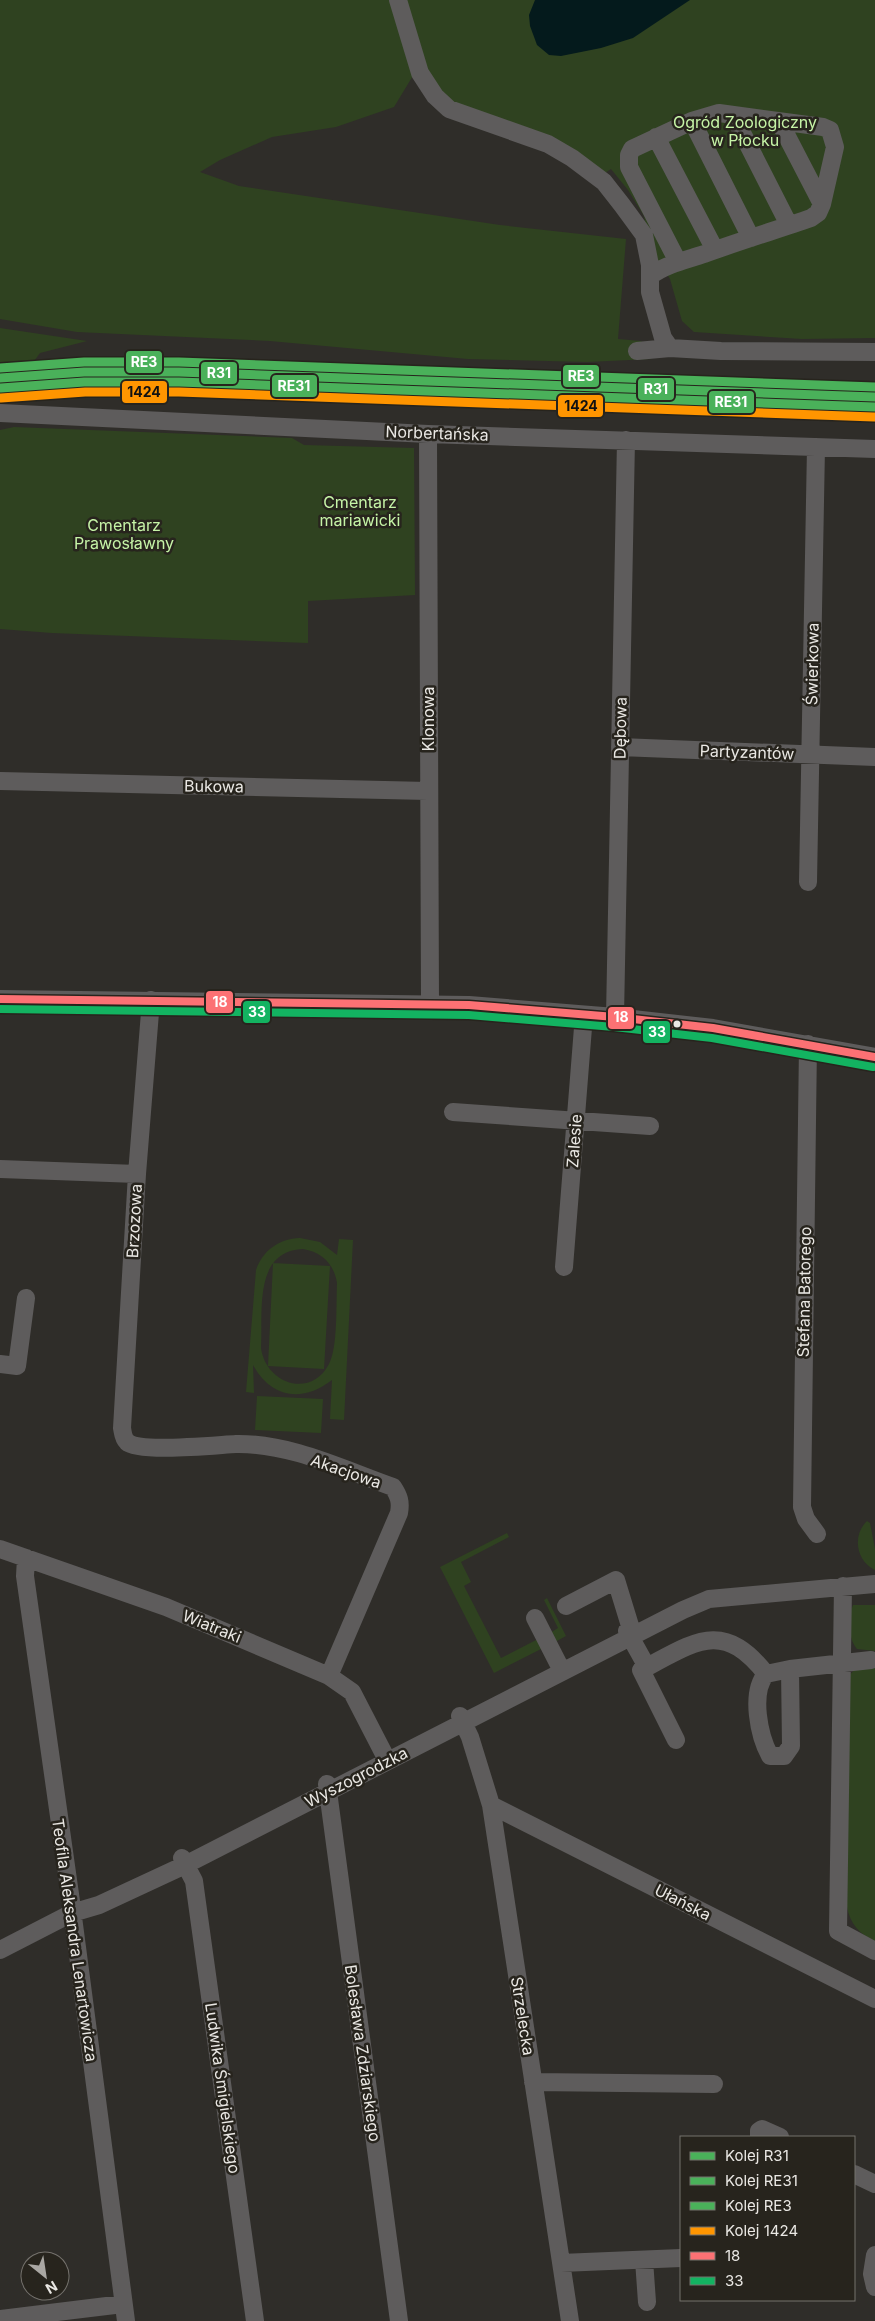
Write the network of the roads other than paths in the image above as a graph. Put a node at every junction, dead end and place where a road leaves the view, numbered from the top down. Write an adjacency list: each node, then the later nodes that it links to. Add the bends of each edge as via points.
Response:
1 (398, 0): 12 (street, via 420,73 435,96 449,109 548,144 604,182 644,235)
2 (733, 115): 3 (street, via 718,113); 4 (street); 7 (street)
3 (692, 121): 5 (street); 8 (street)
4 (779, 121): 6 (street); 6 (street, via 830,130 835,147)
5 (656, 137): 9 (street, via 632,149 628,161); 10 (street)
6 (822, 204): 7 (street, via 811,218)
7 (789, 226): 8 (street)
8 (751, 238): 10 (street)
9 (668, 244): 11 (street); 12 (street)
10 (715, 250): 11 (street)
11 (678, 262): 12 (street)
12 (650, 277): 13 (street, via 663,338)
13 (670, 348): 14 (street); 15 (street)
14 (636, 351)
15 (875, 352)
16 (0, 413): 17 (street, Norbertańska)
17 (428, 434): 18 (street, Norbertańska); 25 (street, Klonowa)
18 (626, 440): 19 (street, Norbertańska); 21 (street, Dębowa)
19 (816, 447): 20 (street, Norbertańska); 22 (street, Świerkowa)
20 (875, 449)
21 (620, 748): 22 (street, Partyzantów); 31 (street, Dębowa)
22 (811, 755): 23 (street, Partyzantów); 26 (street, Świerkowa)
23 (875, 757)
24 (0, 781): 25 (street, Bukowa)
25 (428, 792): 29 (street, Klonowa)
26 (808, 882)
27 (0, 999): 28 (street)
28 (151, 1000): 29 (street); 38 (street, Brzozowa)
29 (430, 1004): 30 (street)
30 (584, 1016): 31 (street); 35 (street, Zalesie)
31 (615, 1017): 32 (street, via 714,1028)
32 (808, 1044): 33 (street); 43 (street, Stefana Batorego, via 802,1507 806,1519)
33 (875, 1057)
34 (453, 1112): 35 (street)
35 (575, 1122): 36 (street); 39 (street, Zalesie)
36 (650, 1126)
37 (0, 1169): 38 (street)
38 (137, 1174): 42 (street, Brzozowa, via 122,1428)
39 (564, 1267)
40 (26, 1298): 41 (street, via 17,1366)
41 (0, 1364)
42 (127, 1442): 57 (street, Akacjowa, via 144,1448 236,1444 275,1447 393,1487 401,1503 399,1513)
43 (818, 1534)
44 (0, 1549): 45 (street, Wiatraki)
45 (26, 1558): 57 (street, Wiatraki, via 166,1607); 64 (street, Teofila Aleksandra Lenartowicza, via 25,1576)
46 (875, 1584): 47 (street, Wyszogrodzka)
47 (843, 1586): 50 (street, Wyszogrodzka, via 710,1599); 52 (street)
48 (566, 1606): 50 (street, via 616,1580)
49 (535, 1618): 53 (street)
50 (630, 1632): 54 (street); 58 (street, Wyszogrodzka)
51 (871, 1660): 52 (street)
52 (842, 1662): 55 (street); 66 (street, via 838,1931)
53 (559, 1665)
54 (646, 1667): 56 (street, via 694,1642 708,1640 727,1643 744,1651); 59 (street, via 641,1670)
55 (790, 1669): 56 (street); 56 (street, via 791,1746 784,1756 770,1756 762,1737 757,1697 759,1684)
56 (766, 1674)
57 (329, 1676): 60 (street, Wiatraki, via 352,1692)
58 (461, 1719): 61 (street, Wyszogrodzka); 62 (street, Strzelecka, via 470,1737)
59 (676, 1740)
60 (384, 1754)
61 (327, 1788): 63 (street, Wyszogrodzka); 83 (street, Bolesława Zdziarskiego)
62 (491, 1806): 67 (street, Ułańska); 68 (street, Strzelecka)
63 (183, 1861): 64 (street, Wyszogrodzka, via 99,1905); 82 (street, Ludwika Śmigielskiego, via 194,1882)
64 (72, 1913): 65 (street, Wyszogrodzka); 80 (street, Teofila Aleksandra Lenartowicza)
65 (0, 1950)
66 (875, 1951)
67 (875, 1999)
68 (533, 2082): 69 (street); 77 (street, Strzelecka)
69 (714, 2084)
70 (759, 2136): 71 (street, via 762,2129)
71 (778, 2136)
72 (855, 2174): 73 (street)
73 (875, 2184)
74 (875, 2254): 78 (street, via 872,2274)
75 (680, 2258): 76 (street)
76 (644, 2260): 77 (street); 79 (street)
77 (562, 2263): 84 (street, Strzelecka)
78 (875, 2287)
79 (647, 2302)
80 (125, 2313): 81 (street)
81 (0, 2319)
82 (255, 2321)
83 (399, 2321)
84 (570, 2321)

